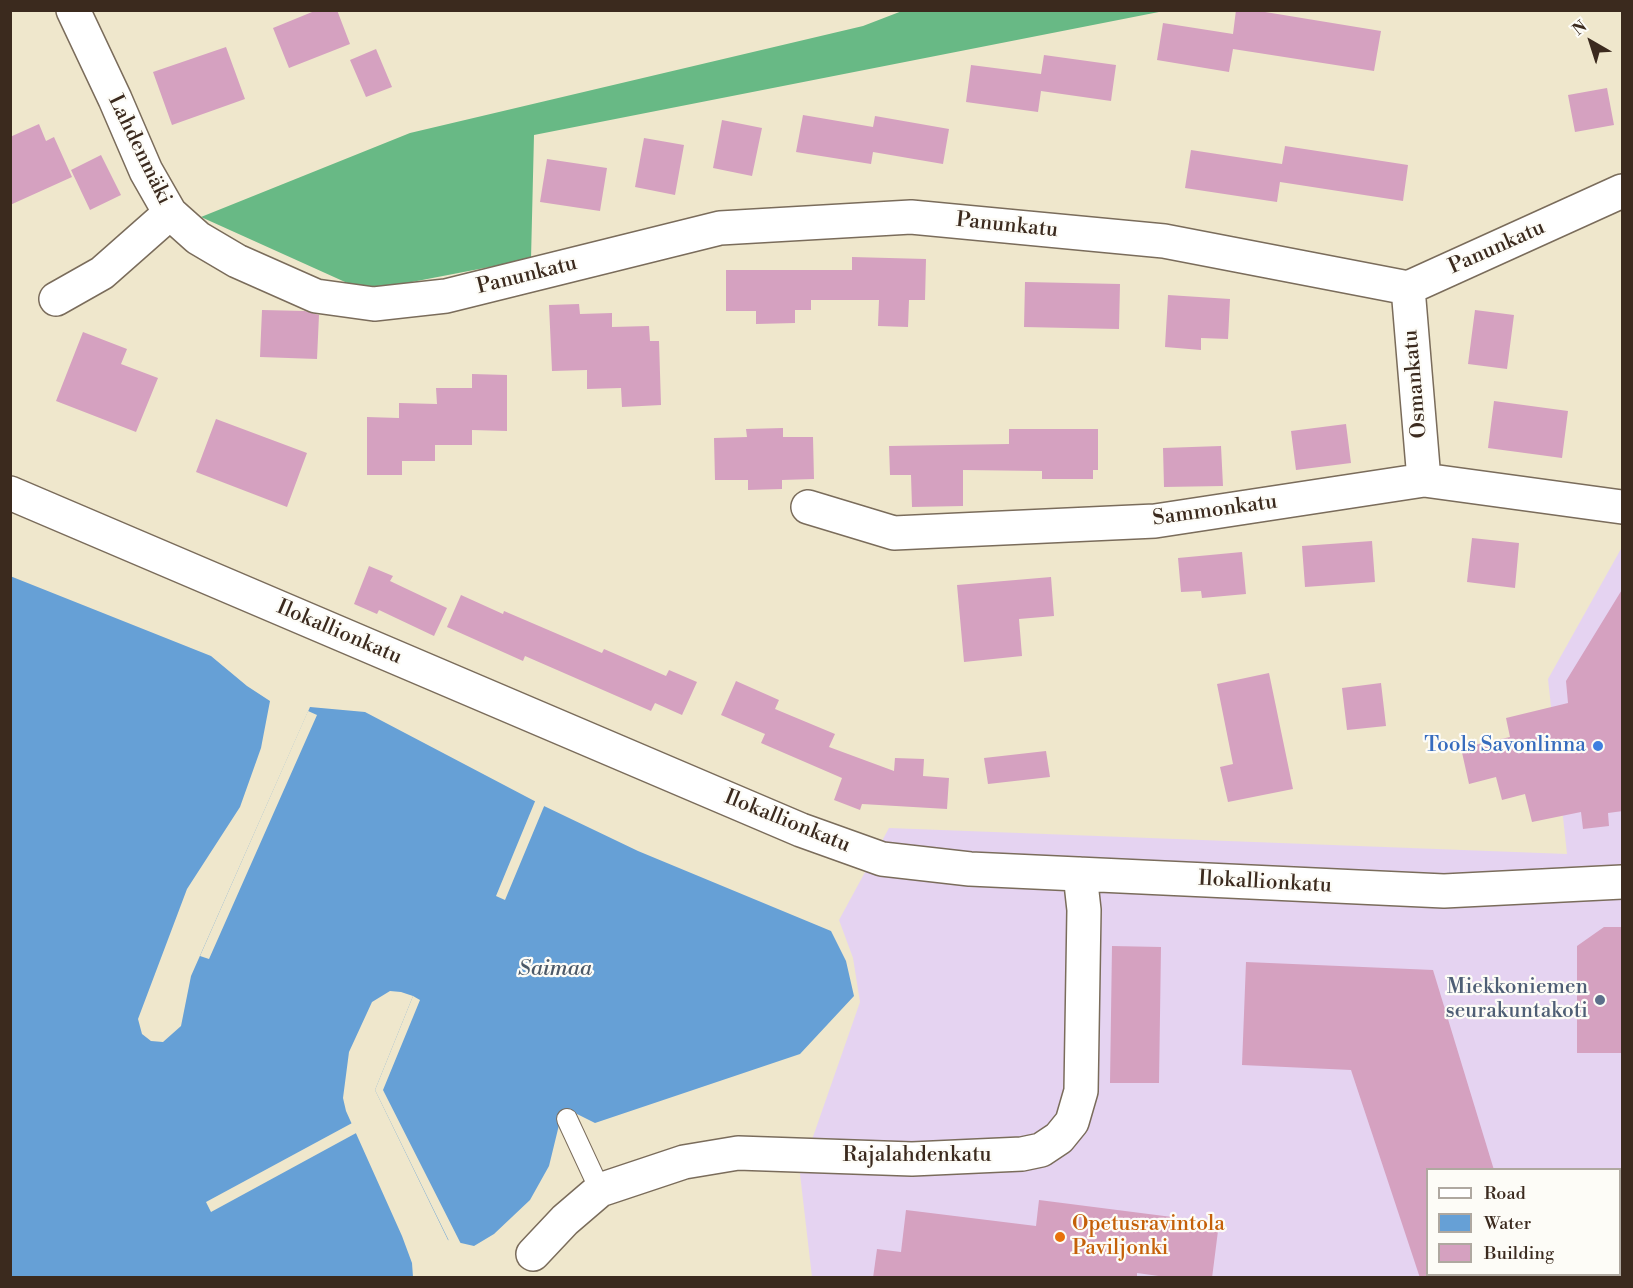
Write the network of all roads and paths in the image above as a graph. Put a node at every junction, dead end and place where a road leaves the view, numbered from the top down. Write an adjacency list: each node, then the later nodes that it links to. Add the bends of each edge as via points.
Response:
1 (73, 10): 3 (street, Lahdenmäki, via 146,171)
2 (1623, 191): 4 (street, Panunkatu)
3 (170, 213): 5 (street, via 102,273); 6 (street, Lahdenmäki, via 198,238 237,261 316,296)
4 (1408, 288): 6 (street, Panunkatu, via 1164,241 911,217 720,228 446,296); 7 (street, Osmankatu)
5 (56, 299)
6 (374, 304)
7 (1424, 480): 9 (street, Sammonkatu, via 1155,521 954,531 894,533); 10 (street, Sammonkatu)
8 (10, 493): 11 (street, Ilokallionkatu, via 801,830 882,859 970,869)
9 (808, 507)
10 (1623, 507)
11 (1080, 874): 12 (street, Ilokallionkatu, via 1443,891); 14 (street, Rajalahdenkatu, via 1084,910 1081,1091 1072,1122 1059,1138 1041,1150 900,1159 738,1153 684,1162)
12 (1623, 882)
13 (567, 1119): 14 (lane)
14 (600, 1190): 15 (street, Rajalahdenkatu)
15 (533, 1254)

